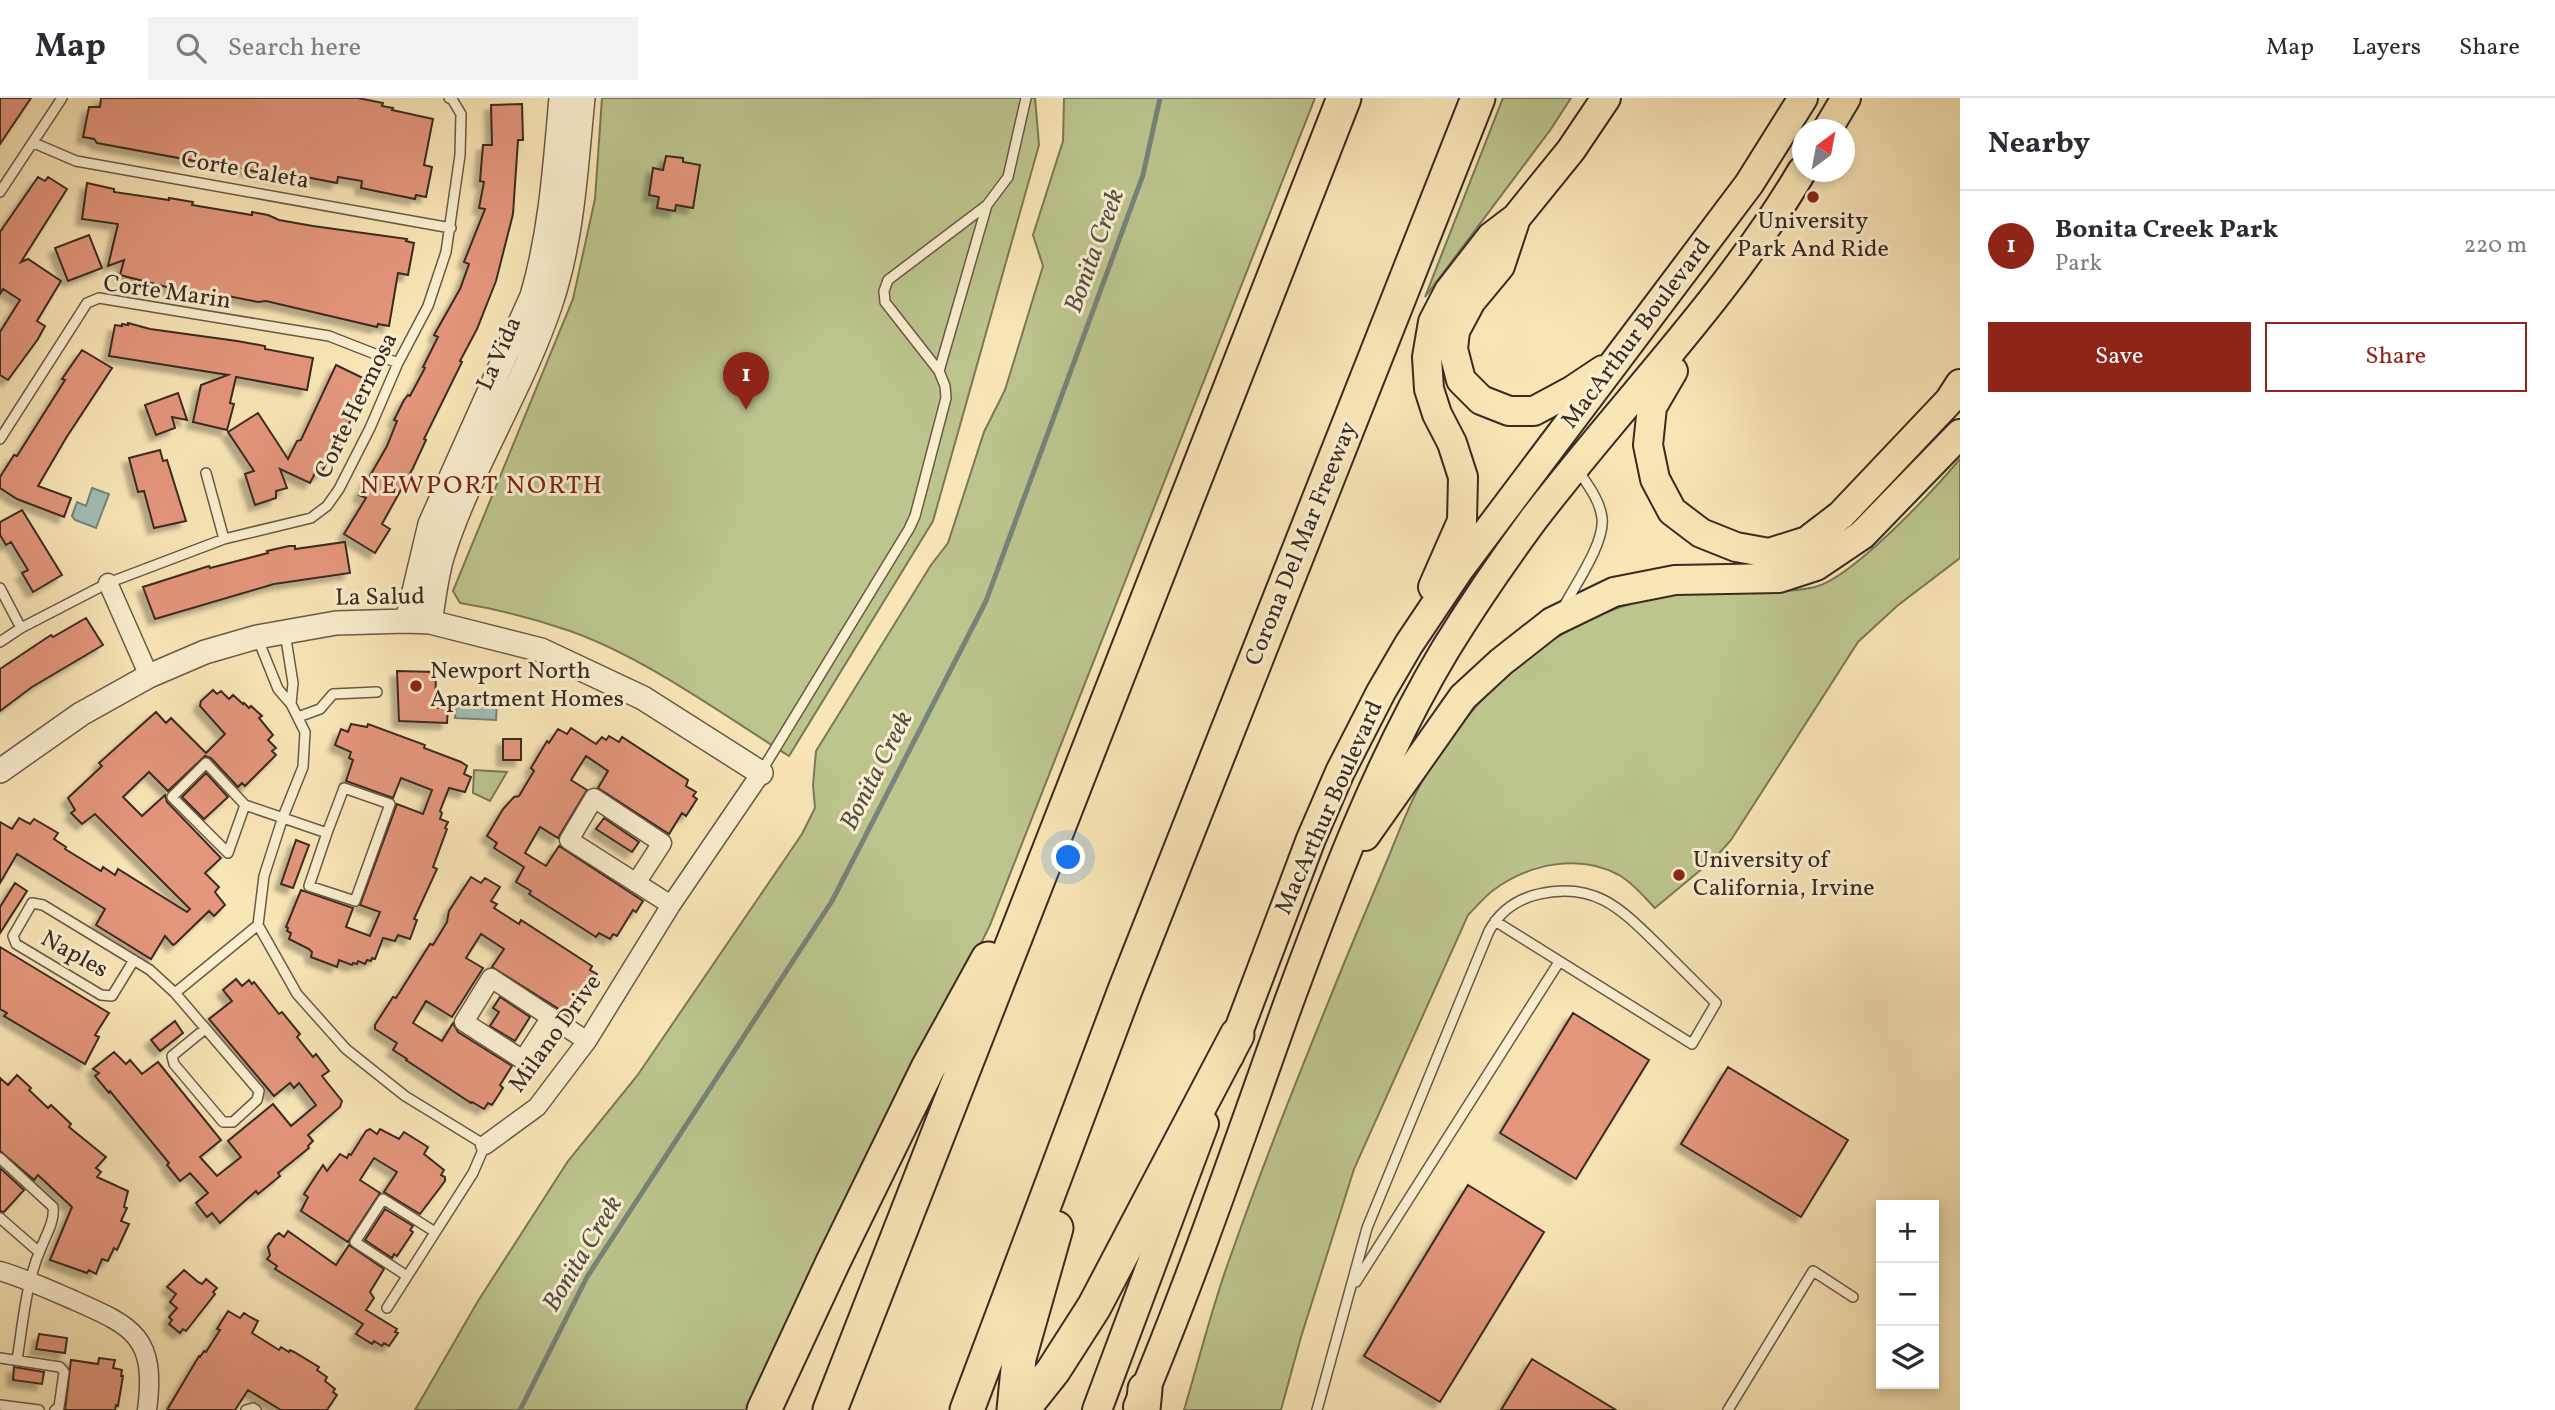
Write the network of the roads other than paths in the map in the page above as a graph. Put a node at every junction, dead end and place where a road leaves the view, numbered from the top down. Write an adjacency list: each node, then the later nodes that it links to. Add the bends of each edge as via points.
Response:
1 (62, 98): 12 (lane)
2 (561, 98): 31 (street, La Vida, via 551,212 532,296 430,524)
3 (583, 98): 32 (street, La Vida, via 564,260 531,354 454,523 442,557)
4 (1026, 98): 15 (lane, via 1008,177)
5 (1344, 98): 47 (highway)
6 (1478, 98): 55 (highway, Corona Del Mar Freeway)
7 (1605, 98): 16 (main road, via 1571,150)
8 (1803, 98): 18 (main road, MacArthur Boulevard, via 1749,184)
9 (1846, 98): 11 (main road)
10 (451, 99): 17 (lane, Corte Hermosa, via 461,114)
11 (1834, 119)
12 (34, 143): 14 (lane); 17 (lane, Corte Caleta, via 76,161)
13 (1795, 182): 20 (main road, MacArthur Boulevard)
14 (0, 192)
15 (987, 205): 21 (lane); 21 (lane, via 888,280 884,291 885,302)
16 (1516, 218): 18 (main road, via 1500,266 1471,301 1455,331 1453,349 1461,380 1481,400 1509,411 1534,411); 37 (main road, via 1491,237 1449,291 1433,321 1427,357 1429,389 1463,477 1462,521)
17 (451, 228): 19 (lane, Corte Hermosa, via 428,306)
18 (1621, 358): 37 (main road, MacArthur Boulevard, via 1460,568)
19 (398, 363): 24 (lane, Corte Marin, via 329,336 99,299 87,303); 27 (lane, Corte Hermosa, via 364,440 327,506 311,518)
20 (1668, 365): 22 (main road, via 1652,407 1648,445 1655,479 1672,511 1700,533 1736,547 1769,552 1807,541 1841,515); 25 (main road, MacArthur Boulevard)
21 (939, 371): 43 (lane, Milano Drive, via 946,398 915,516)
22 (1960, 384)
23 (1960, 434): 30 (main road, via 1862,535 1816,566 1779,578 1675,580 1614,592)
24 (0, 439)
25 (1576, 468): 30 (lane, via 1595,496 1601,527); 48 (main road, MacArthur Boulevard, via 1526,530 1444,651 1380,772)
26 (206, 473): 27 (lane)
27 (224, 539): 28 (lane, Corte Hermosa)
28 (108, 583): 33 (lane, Corte Hermosa); 38 (street)
29 (0, 588): 33 (lane)
30 (1557, 620): 48 (main road, via 1463,697)
31 (407, 621): 32 (street, La Salud); 34 (street, La Salud, via 336,623)
32 (430, 622): 43 (street, La Salud, via 541,650 643,698)
33 (20, 628): 36 (lane, Corte Hermosa)
34 (285, 632): 35 (street, La Salud); 40 (lane, via 293,683)
35 (257, 637): 38 (street, La Salud, via 205,652); 40 (lane, via 278,689)
36 (0, 642)
37 (1409, 645): 59 (main road, MacArthur Boulevard, via 1340,772)
38 (149, 676): 42 (street, La Salud, via 81,714)
39 (377, 692): 41 (lane, via 333,694 320,709)
40 (291, 704): 41 (lane)
41 (298, 717): 45 (lane, via 305,732 303,767)
42 (0, 771)
43 (761, 773): 50 (street, Milano Drive)
44 (245, 805): 44 (lane, via 206,762 172,797 228,853); 45 (lane)
45 (283, 817): 46 (lane); 52 (lane, via 264,876)
46 (327, 833): 46 (lane, via 309,886 355,901 390,804 344,788)
47 (1043, 867): 81 (highway, via 928,1068); 82 (highway)
48 (1333, 881): 74 (main road, MacArthur Boulevard)
49 (636, 883): 49 (street, via 569,840 594,798 662,843); 50 (street)
50 (671, 905): 60 (street, Milano Drive)
51 (1495, 921): 54 (lane); 54 (lane, via 1523,898 1561,889 1601,898 1622,909 1716,1003 1692,1044); 69 (lane, via 1367,1228)
52 (258, 925): 56 (lane); 61 (lane, via 297,994 346,1049 405,1096)
53 (134, 960): 53 (lane, Naples, via 112,996 101,995 16,944 12,936 32,904 43,905); 56 (lane, Naples)
54 (1559, 961): 69 (lane)
55 (1125, 990): 83 (highway); 84 (highway, via 1018,1358)
56 (175, 993): 58 (lane, Naples)
57 (551, 1017): 57 (street, via 491,978 464,1022 523,1060); 60 (street)
58 (205, 1029): 58 (lane, Naples, via 259,1091 257,1100 233,1122 223,1122 174,1064 173,1056)
59 (1237, 1035): 85 (highway, via 1094,1307); 86 (main road, MacArthur Boulevard)
60 (587, 1041): 61 (street, Milano Drive, via 537,1107)
61 (485, 1145): 64 (lane)
62 (0, 1158): 65 (lane, via 53,1207 54,1216)
63 (0, 1218): 65 (lane)
64 (435, 1232): 67 (lane); 67 (lane, via 383,1199 355,1242)
65 (39, 1252): 68 (lane)
66 (0, 1270): 68 (street)
67 (407, 1276): 71 (lane)
68 (30, 1282): 73 (lane); 78 (street, via 115,1318 134,1333 148,1363)
69 (1350, 1291): 87 (lane)
70 (1853, 1297): 88 (lane, via 1813,1271)
71 (387, 1308)
72 (0, 1358): 73 (lane)
73 (17, 1360): 77 (lane, via 60,1367 64,1372)
74 (1142, 1403)
75 (0, 1405): 76 (lane)
76 (39, 1410)
77 (55, 1410)
78 (147, 1410)
79 (246, 1410): 80 (lane)
80 (256, 1410)
81 (764, 1410)
82 (830, 1410)
83 (967, 1410)
84 (1014, 1410)
85 (1022, 1410)
86 (1097, 1410)
87 (1317, 1410)
88 (1728, 1410)

